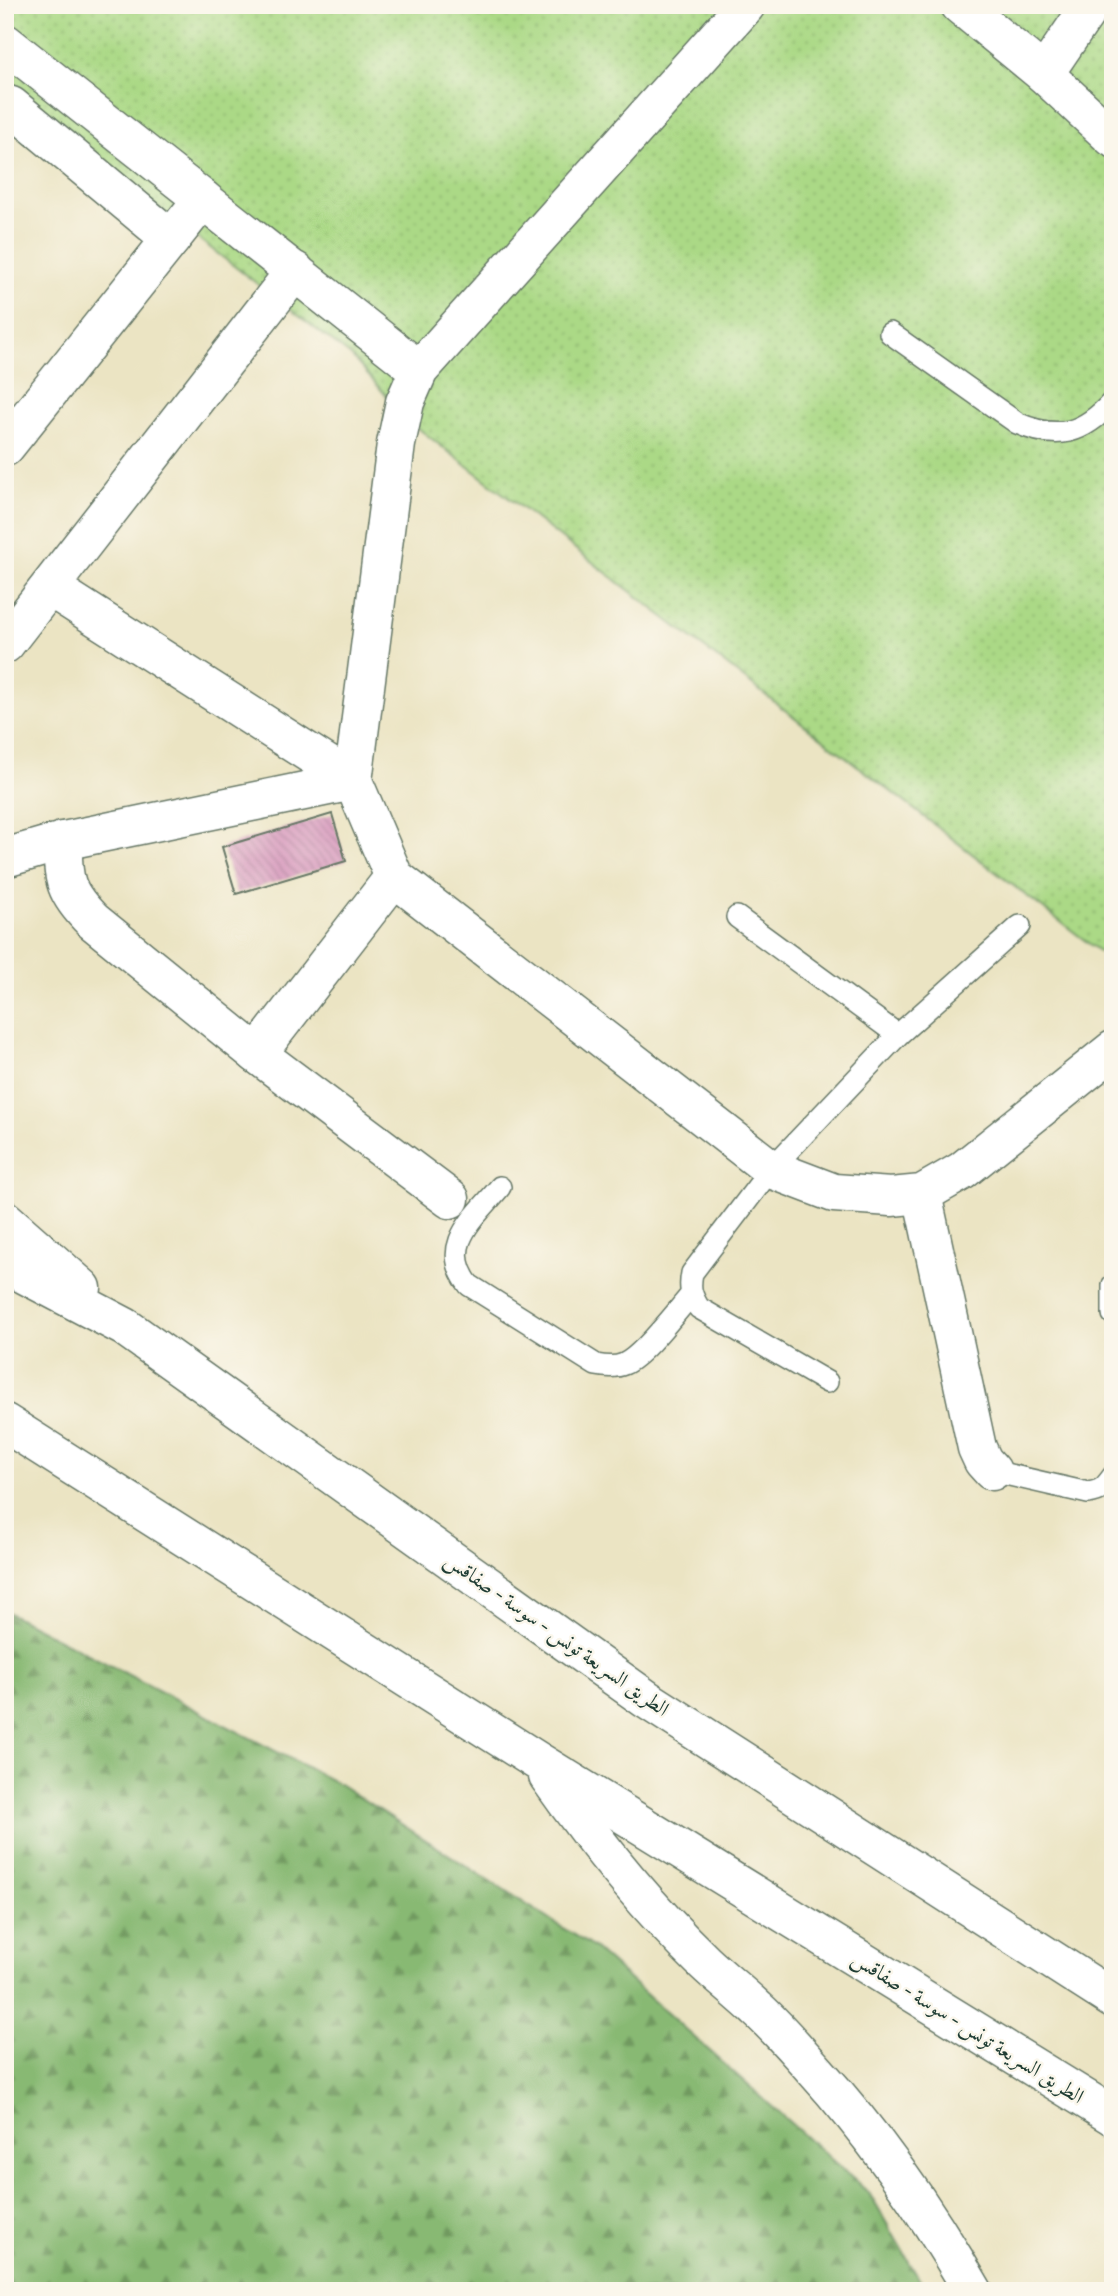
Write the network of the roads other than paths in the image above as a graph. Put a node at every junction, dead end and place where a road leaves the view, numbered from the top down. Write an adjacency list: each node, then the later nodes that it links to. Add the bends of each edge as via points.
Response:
1 (746, 5): 12 (main road)
2 (960, 5): 5 (main road)
3 (1091, 5): 5 (main road)
4 (5, 43): 8 (main road)
5 (1044, 74): 7 (main road)
6 (5, 104): 9 (main road)
7 (1113, 138)
8 (203, 199): 9 (main road); 10 (main road)
9 (171, 239): 14 (main road)
10 (296, 271): 12 (main road); 15 (main road)
11 (890, 333): 13 (lane, via 1017,423 1037,432 1079,429 1097,419)
12 (419, 370): 17 (main road, via 405,402 396,444)
13 (1113, 401)
14 (5, 447)
15 (51, 588): 16 (main road); 17 (main road)
16 (5, 644)
17 (353, 782): 18 (main road); 20 (main road)
18 (63, 841): 19 (main road); 25 (main road, via 62,870 79,906)
19 (5, 858)
20 (394, 877): 25 (main road); 26 (main road)
21 (737, 917): 23 (lane)
22 (1020, 926): 23 (lane)
23 (898, 1035): 26 (lane)
24 (1113, 1050): 28 (main road, via 962,1171)
25 (257, 1054): 29 (main road)
26 (771, 1169): 28 (main road, via 834,1194); 33 (lane, via 698,1263 689,1284)
27 (500, 1187): 33 (lane, via 457,1243 460,1272 469,1284 590,1361 611,1367 625,1364)
28 (922, 1194): 38 (main road, via 977,1448)
29 (450, 1199)
30 (5, 1220): 35 (main road)
31 (5, 1264): 35 (main road, الطريق السريعة تونس - سوسة - صفاقس)
32 (1113, 1285): 34 (lane)
33 (691, 1295): 36 (lane, via 711,1317)
34 (1113, 1314)
35 (125, 1327): 41 (main road, الطريق السريعة تونس - سوسة - صفاقس, via 646,1699)
36 (827, 1382)
37 (5, 1423): 40 (main road, الطريق السريعة تونس - سوسة - صفاقس)
38 (992, 1471): 39 (lane, via 1088,1493 1106,1487)
39 (1113, 1476)
40 (539, 1762): 42 (main road, الطريق السريعة تونس - سوسة - صفاقس); 43 (main road, via 656,1912 768,2020 864,2128 914,2196)
41 (1113, 1998)
42 (1113, 2116)
43 (973, 2291)

